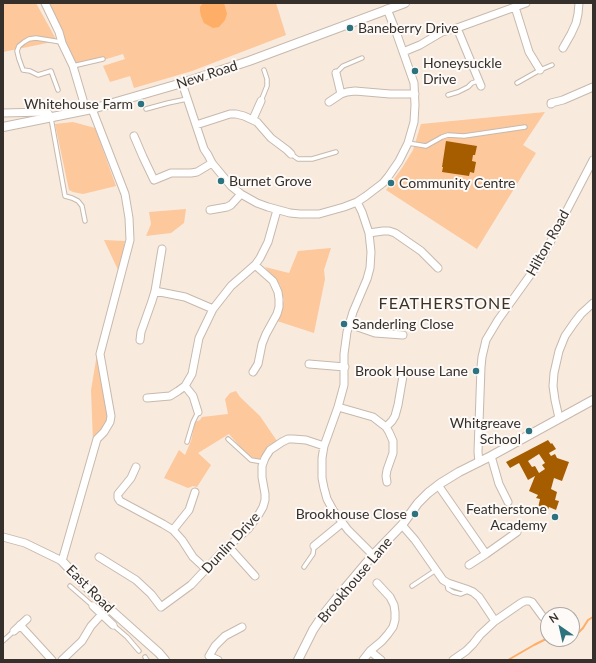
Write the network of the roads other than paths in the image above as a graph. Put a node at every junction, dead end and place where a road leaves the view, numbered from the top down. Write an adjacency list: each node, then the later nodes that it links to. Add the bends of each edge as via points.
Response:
1 (45, 3): 8 (street)
2 (405, 3): 6 (street, New Road)
3 (526, 3): 5 (street)
4 (579, 3): 9 (street, via 576,23)
5 (515, 7): 7 (street); 16 (street, via 529,52)
6 (387, 10): 10 (street); 18 (street, New Road, via 249,62)
7 (457, 28): 10 (street, via 442,32); 20 (street)
8 (62, 42): 14 (street); 22 (lane, via 36,38 24,42 17,51 23,70 38,75 51,71)
9 (563, 48)
10 (403, 52): 24 (street, via 414,83)
11 (362, 58): 17 (lane, via 343,66)
12 (103, 59): 14 (lane)
13 (552, 65): 16 (lane)
14 (73, 66): 31 (street)
15 (264, 70): 27 (lane, via 267,86)
16 (540, 70): 19 (lane)
17 (336, 73): 23 (street)
18 (182, 83): 26 (street); 31 (street, New Road)
19 (517, 83)
20 (479, 84): 25 (lane, via 472,83)
21 (593, 87): 29 (street)
22 (58, 90)
23 (341, 94): 24 (street, via 355,91); 28 (street)
24 (415, 94): 39 (street, via 414,122)
25 (448, 95)
26 (188, 99): 30 (lane); 35 (street)
27 (260, 101): 34 (street)
28 (329, 102)
29 (551, 104)
30 (146, 109)
31 (89, 110): 33 (street, New Road); 91 (street, via 125,194 130,240 100,354 110,422 97,439)
32 (3, 113): 33 (street, via 45,112)
33 (51, 118): 36 (street, New Road); 48 (lane, via 66,196 78,201 82,206)
34 (252, 119): 35 (street, via 230,114); 41 (street)
35 (196, 125): 43 (street)
36 (3, 128)
37 (525, 128): 39 (lane, via 464,136 448,134 426,146)
38 (134, 136): 43 (street, via 154,180 171,173 197,172)
39 (408, 142): 45 (street, via 388,177)
40 (336, 152): 41 (lane, via 312,159 298,159)
41 (291, 154)
42 (593, 160): 75 (street, Hilton Road, via 541,260 486,340 482,362)
43 (212, 163): 44 (street)
44 (241, 194): 46 (street, via 231,205); 47 (street)
45 (357, 202): 47 (street, via 319,214); 49 (street)
46 (210, 210)
47 (278, 210): 51 (street, via 268,242)
48 (85, 221)
49 (369, 233): 52 (street, via 395,233 421,251); 56 (street, via 370,268)
50 (162, 249): 53 (street)
51 (255, 265): 55 (street, via 231,286); 61 (street, via 273,281 279,307 266,334 258,364)
52 (438, 268)
53 (155, 291): 55 (street, via 185,297); 58 (street)
54 (593, 303): 68 (street, via 574,323 558,351 554,386)
55 (213, 310): 63 (street, via 200,338 192,374)
56 (349, 324): 57 (street, via 375,333); 60 (street)
57 (403, 335)
58 (140, 340)
59 (309, 364): 60 (street)
60 (344, 367): 66 (street, via 344,385)
61 (253, 372)
62 (403, 376): 69 (street, via 395,416)
63 (185, 386): 64 (street, via 170,396); 67 (street, via 193,396)
64 (147, 398)
65 (593, 400): 68 (street, Brookhouse Lane)
66 (338, 407): 69 (street, via 372,418); 72 (street)
67 (198, 412): 71 (lane)
68 (559, 418): 73 (street, Brookhouse Lane)
69 (386, 427): 77 (street, via 393,441)
70 (228, 440): 74 (lane, via 251,460)
71 (187, 442)
72 (324, 446): 74 (street, via 306,440 288,439 270,450); 81 (street, via 324,488 332,510)
73 (490, 456): 75 (street, Brookhouse Lane); 80 (street)
74 (264, 462): 86 (street, Dunlin Drive, via 261,471 265,494 263,507 248,529)
75 (479, 462): 78 (street, Brookhouse Lane)
76 (136, 466): 83 (street, via 118,498)
77 (387, 482)
78 (437, 486): 82 (street, Brookhouse Lane, via 418,503); 88 (street)
79 (194, 492): 83 (street, via 189,510)
80 (508, 502)
81 (342, 523): 87 (street); 89 (street)
82 (402, 525): 89 (street, Brookhouse Lane); 95 (street)
83 (173, 530): 94 (street, via 193,557)
84 (517, 532): 88 (street)
85 (3, 537): 91 (street, East Road, via 25,543)
86 (228, 546): 94 (street, Dunlin Drive); 96 (street)
87 (314, 546): 93 (lane, via 313,554)
88 (486, 554): 92 (street)
89 (373, 555): 116 (street, Brookhouse Lane, via 323,615)
90 (99, 557): 94 (street, Dunlin Drive, via 136,580 161,607 191,585)
91 (62, 561): 114 (street, East Road, via 94,595)
92 (469, 565)
93 (304, 567)
94 (206, 569)
95 (436, 570): 99 (lane); 104 (street, via 446,582 470,591 478,597)
96 (255, 576)
97 (377, 583): 111 (street, via 390,597 396,612 393,627)
98 (70, 586): 100 (lane)
99 (412, 586)
100 (92, 606): 102 (street)
101 (540, 613): 104 (street, via 532,602 525,601)
102 (102, 614): 106 (street); 113 (street, via 82,641)
103 (27, 619): 105 (street)
104 (495, 621): 119 (street, via 466,651)
105 (20, 625): 108 (street); 112 (street)
106 (113, 625): 110 (lane)
107 (242, 627): 115 (street, via 225,636 215,646 209,656)
108 (14, 631): 109 (lane)
109 (3, 641)
110 (139, 650)
111 (370, 651): 117 (street); 118 (street)
112 (52, 660)
113 (62, 660)
114 (164, 660)
115 (218, 660)
116 (298, 660)
117 (363, 660)
118 (381, 660)
119 (453, 660)

